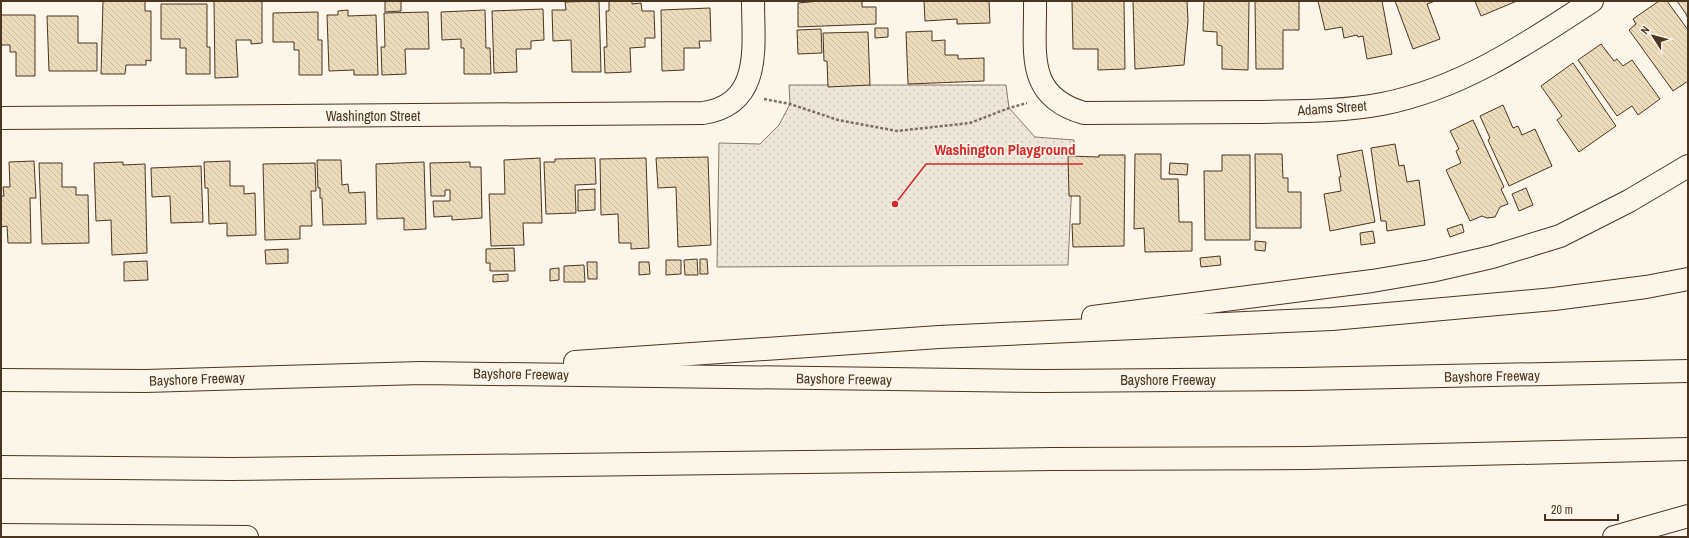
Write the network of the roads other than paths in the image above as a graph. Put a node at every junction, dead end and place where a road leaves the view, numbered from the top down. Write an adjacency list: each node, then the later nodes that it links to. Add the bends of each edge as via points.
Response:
1 (753, 1): 4 (main road, Washington Street, via 751,70 748,83 739,94 717,111)
2 (1035, 1): 3 (main road, Adams Street, via 1036,68 1041,82 1051,98 1066,108 1084,113 1298,111 1382,104 1458,80 1497,61)
3 (1592, 1)
4 (1, 118)
5 (1688, 166): 7 (main road, via 1630,201 1560,236 1438,270 1372,281)
6 (1688, 279): 7 (main road, via 1554,299 1332,319)
7 (940, 336): 9 (main road)
8 (1688, 370): 9 (main road, Bayshore Freeway, via 1310,379 1044,381)
9 (421, 373): 10 (main road, Bayshore Freeway, via 145,381)
10 (1, 380)
11 (1688, 449): 12 (main road, via 1299,458 239,469)
12 (1, 467)
13 (1688, 516): 16 (main road)
14 (1, 535): 15 (main road)
15 (247, 537)
16 (1614, 537)

